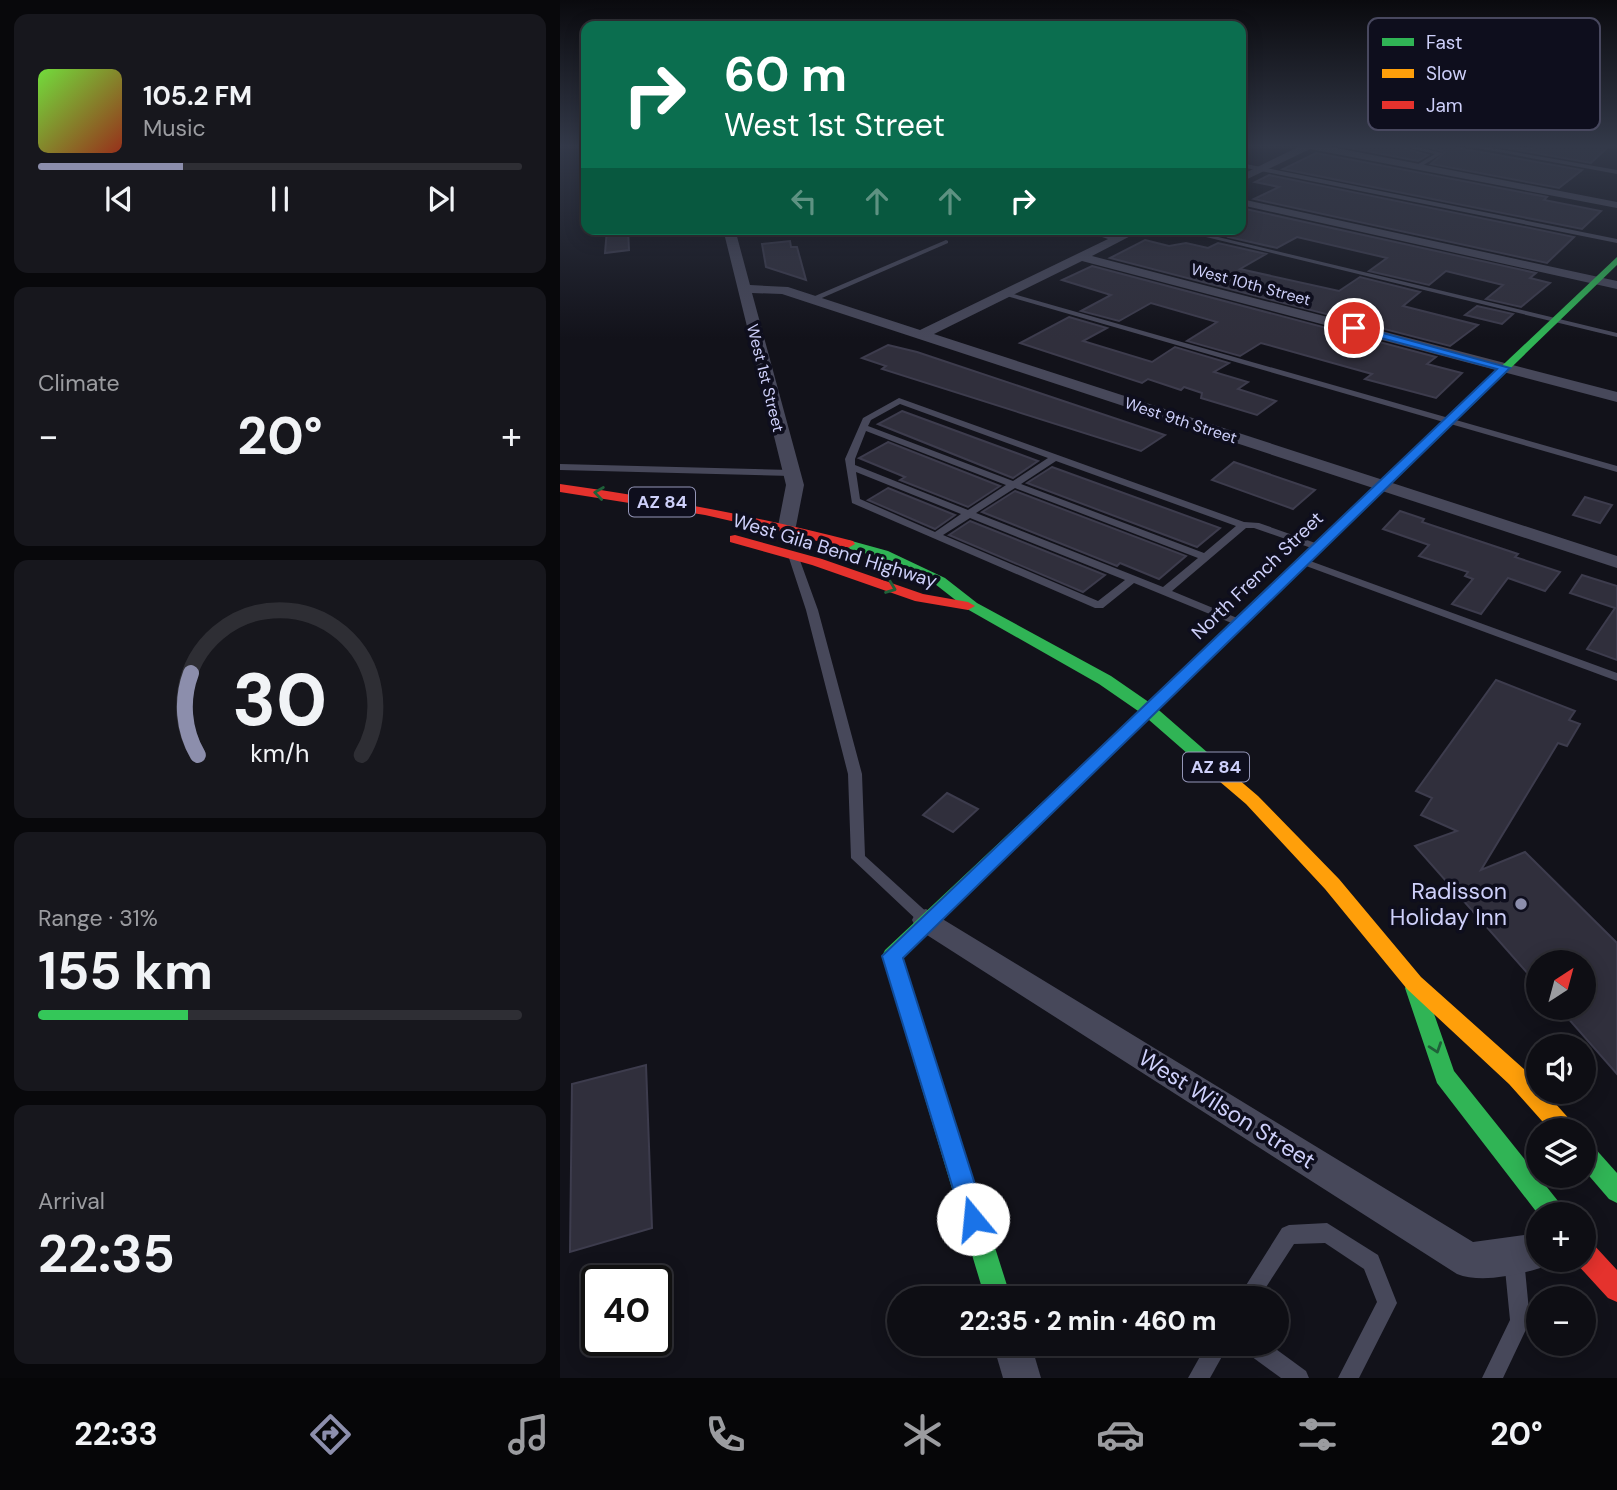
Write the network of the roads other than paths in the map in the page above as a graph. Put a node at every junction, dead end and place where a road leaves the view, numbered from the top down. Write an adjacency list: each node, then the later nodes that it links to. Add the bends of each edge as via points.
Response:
1 (1279, 210): 12 (street)
2 (1465, 210): 8 (lane)
3 (730, 235): 14 (street, West 1st Street)
4 (1107, 235): 7 (street)
5 (1125, 235): 7 (street)
6 (1201, 235): 17 (lane)
7 (1119, 238): 10 (street)
8 (1617, 241)
9 (946, 242): 16 (lane)
10 (1080, 257): 15 (street); 20 (street, West 10th Street)
11 (1617, 260): 12 (street, North French Street)
12 (1596, 280): 13 (street); 17 (street, North French Street)
13 (1617, 285)
14 (744, 289): 16 (street, West 9th Street, via 783,290); 28 (street, West 1st Street)
15 (1006, 293): 18 (street); 22 (lane)
16 (812, 299): 18 (street, West 9th Street)
17 (1555, 320): 19 (lane); 20 (street, North French Street)
18 (921, 335): 30 (street, West 9th Street)
19 (1617, 335)
20 (1504, 368): 21 (street, West 10th Street); 22 (street, North French Street)
21 (1617, 397)
22 (1449, 421): 27 (lane); 30 (street, North French Street)
23 (863, 427): 24 (lane, via 867,418 899,401); 26 (lane); 29 (lane)
24 (1055, 457): 29 (lane); 33 (lane)
25 (560, 467): 28 (lane)
26 (851, 467): 32 (lane); 35 (lane, via 855,501)
27 (1617, 469)
28 (791, 473): 34 (street, West 1st Street, via 794,485)
29 (1013, 484): 32 (lane); 39 (lane)
30 (1381, 485): 37 (street, North French Street); 41 (street, West 9th Street)
31 (560, 488): 34 (street, West Gila Bend Highway / AZ 84, one-way to 31)
32 (968, 513): 35 (lane); 42 (lane)
33 (1242, 525): 37 (lane, via 1255,525); 39 (lane)
34 (787, 526): 44 (street, West Gila Bend Highway / AZ 84, via 905,563 949,586)
35 (935, 536): 42 (lane, via 1099,606)
36 (724, 537): 38 (street, West Gila Bend Highway / AZ 84)
37 (1317, 547): 40 (street, North French Street)
38 (793, 555): 44 (street, West Gila Bend Highway / AZ 84, one-way to 44, via 919,599); 48 (lane, via 855,774 858,858)
39 (1205, 557): 43 (lane)
40 (1302, 561): 45 (street, North French Street); 46 (lane)
41 (1617, 562)
42 (1133, 579): 43 (lane)
43 (1164, 592): 45 (lane)
44 (972, 606): 47 (street, West Gila Bend Highway / AZ 84, via 1062,653)
45 (1238, 622): 47 (street, North French Street)
46 (1617, 677)
47 (1147, 709): 48 (street, North French Street); 49 (street, West Gila Bend Highway / AZ 84, via 1235,784 1307,856)
48 (926, 920): 54 (street, West Wilson Street, via 1470,1261); 56 (street, via 892,956)
49 (1414, 984): 50 (street, West Gila Bend Highway / AZ 84, via 1517,1077); 53 (street, West Gila Bend Highway / AZ 84, one-way to 53, via 1445,1076)
50 (1553, 1118)
51 (1596, 1167): 52 (street)
52 (1617, 1191)
53 (1544, 1202)
54 (1526, 1253): 66 (lane, via 1520,1321)
55 (1596, 1266): 58 (street)
56 (994, 1286)
57 (1256, 1286): 65 (lane, via 1289,1235 1327,1233 1371,1262 1387,1303)
58 (1617, 1289)
59 (1016, 1356): 62 (street)
60 (1212, 1356): 63 (lane)
61 (1268, 1356): 64 (lane)
62 (1022, 1378)
63 (1198, 1378)
64 (1299, 1378)
65 (1348, 1378)
66 (1492, 1378)

